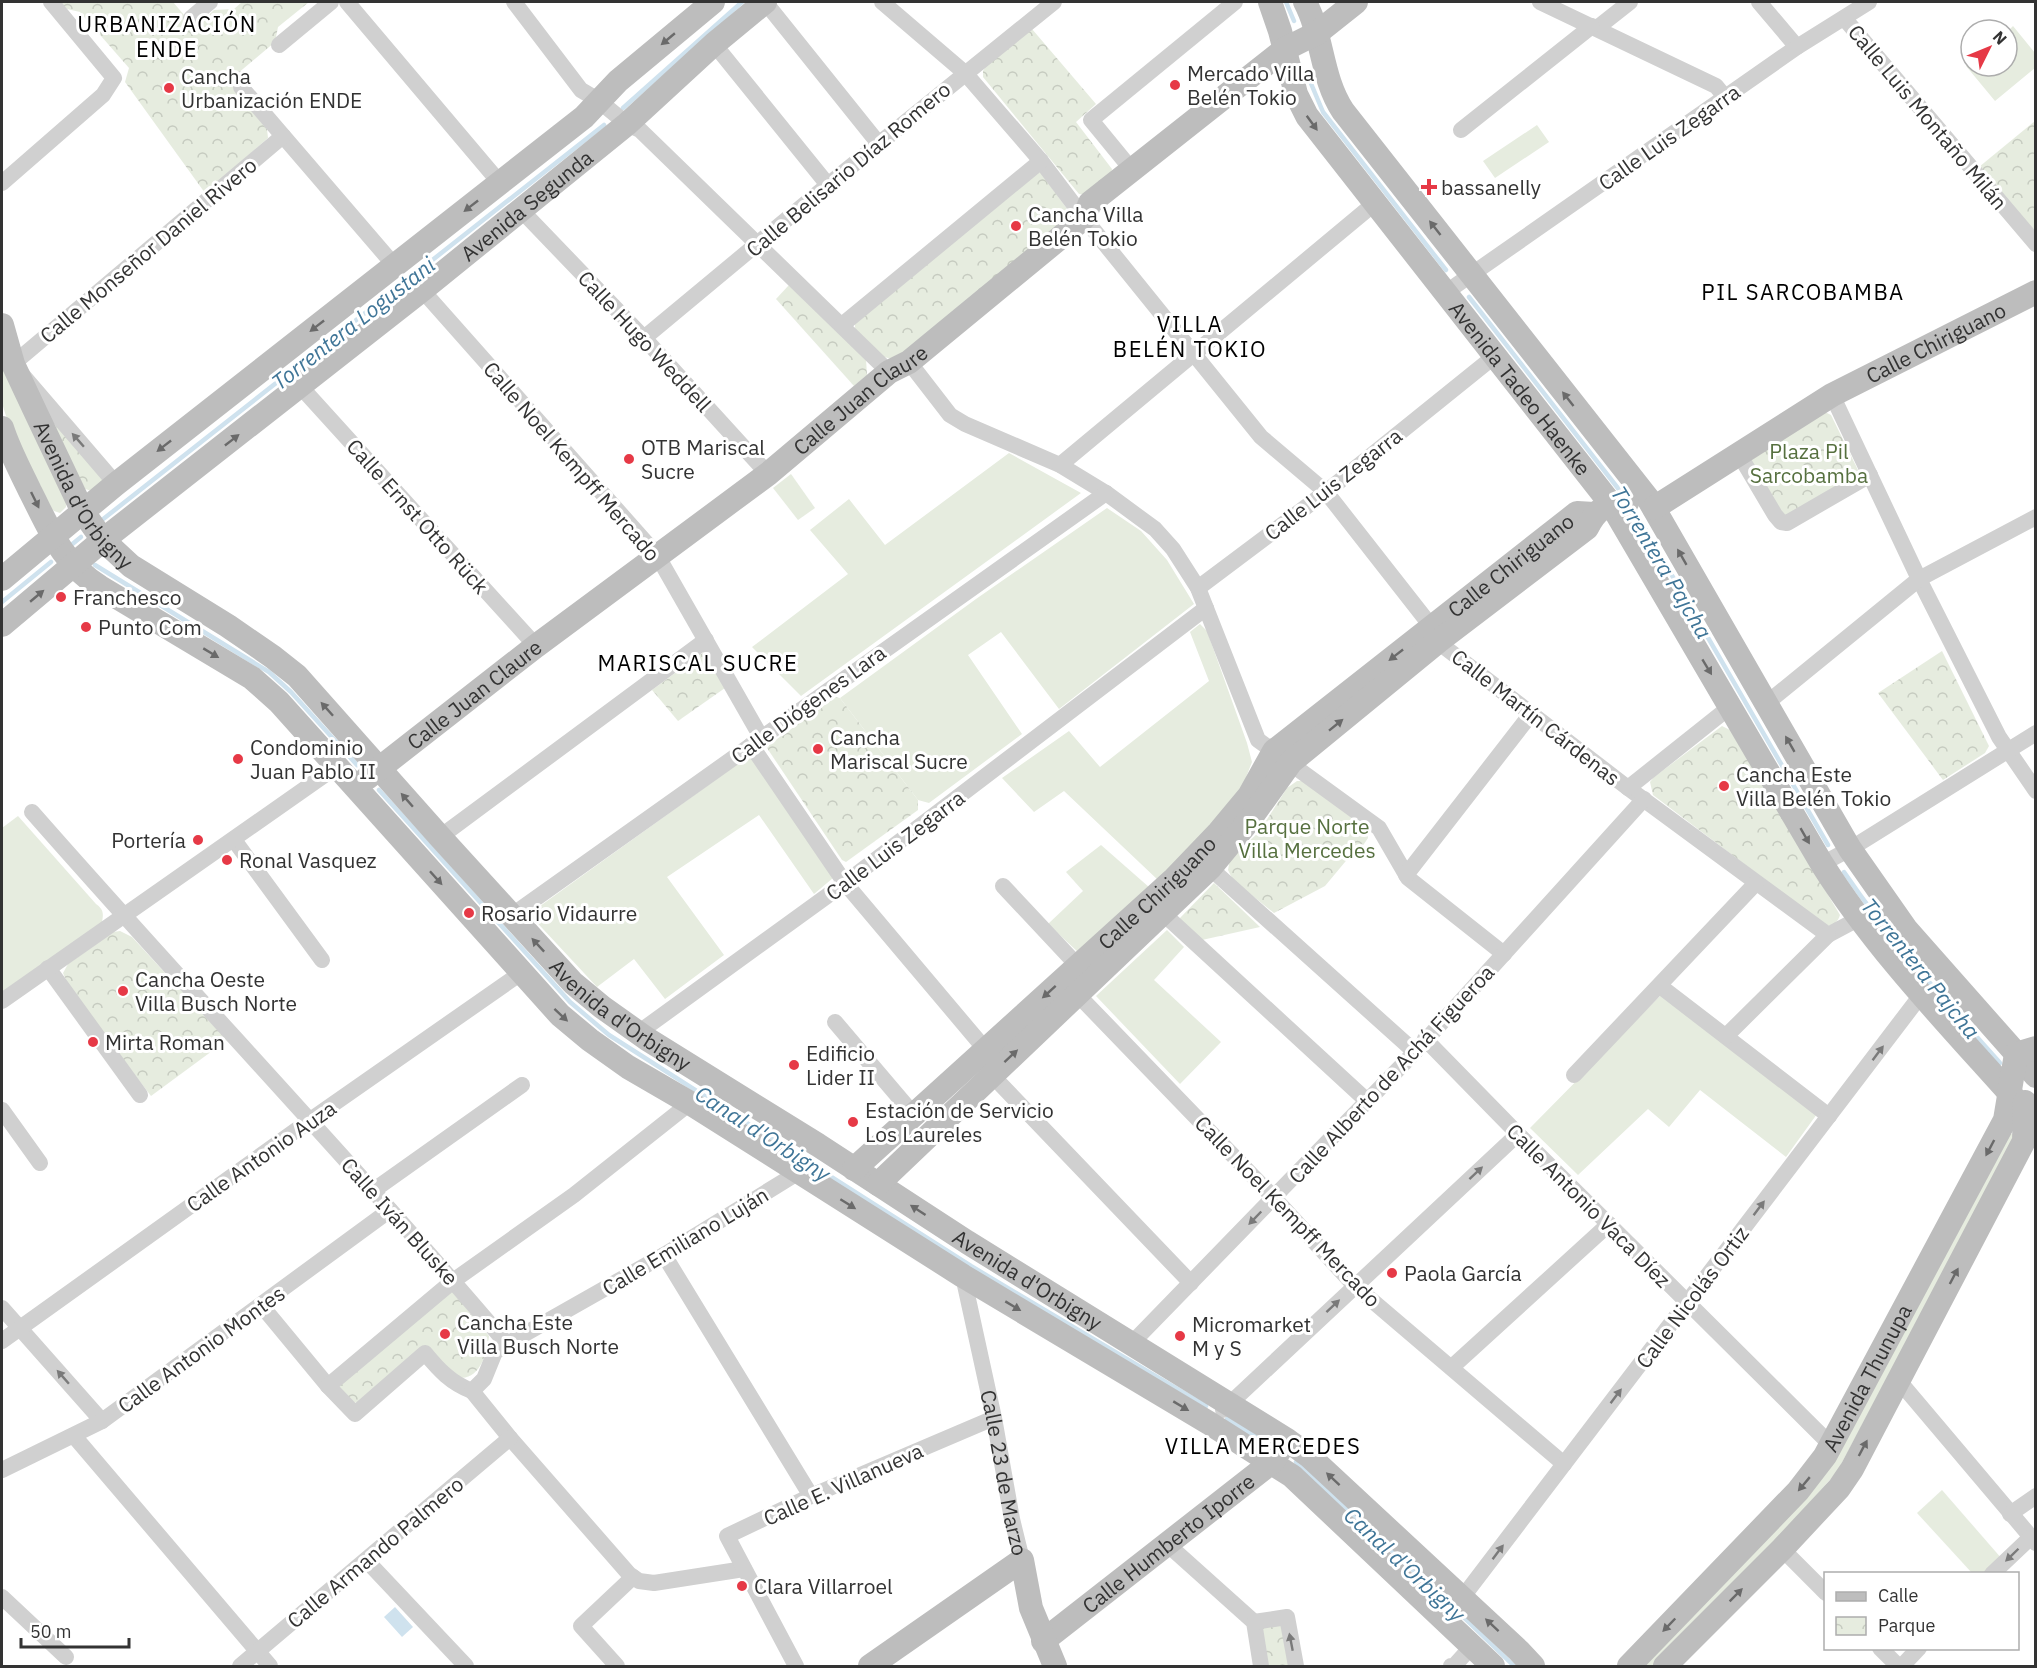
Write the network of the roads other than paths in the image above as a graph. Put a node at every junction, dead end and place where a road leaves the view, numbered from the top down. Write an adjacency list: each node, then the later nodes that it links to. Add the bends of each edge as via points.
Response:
1 (51, 2): 36 (street, via 114,78 103,95)
2 (210, 2): 18 (street)
3 (331, 2): 23 (street)
4 (347, 2): 37 (street)
5 (514, 2): 29 (street, via 581,90)
6 (712, 2): 29 (main road, Avenida Segunda, one-way to 29)
7 (765, 2): 22 (main road, Avenida Segunda); 33 (street)
8 (882, 2): 26 (street, Calle Martín Cárdenas)
9 (1054, 2): 26 (street, Calle Belisario Díaz Romero)
10 (1235, 2): 35 (street, via 1091,120)
11 (1269, 2): 25 (main road, Avenida Tadeo Haenke)
12 (1305, 2): 21 (main road, Avenida Tadeo Haenke)
13 (1356, 2): 21 (main road, Calle Juan Claure)
14 (1540, 2): 20 (street)
15 (1630, 2): 20 (street)
16 (1759, 2): 24 (street)
17 (1869, 2): 19 (street, Calle Luis Zegarra)
18 (191, 18)
19 (1844, 18): 24 (street, Calle Luis Zegarra); 42 (street, Calle Luis Montaño Milán)
20 (1594, 27): 28 (street, via 1716,86); 31 (street)
21 (1317, 33): 25 (main road, Calle Juan Claure); 45 (main road, Avenida Tadeo Haenke, one-way to 21, via 1336,102)
22 (714, 44): 30 (main road, Avenida Segunda); 38 (street)
23 (279, 45)
24 (1797, 47): 28 (street, Calle Luis Zegarra)
25 (1285, 49): 35 (main road, Calle Juan Claure); 39 (main road, Avenida Tadeo Haenke, one-way to 39, via 1296,94 1307,116)
26 (965, 73): 33 (street, Calle Belisario Díaz Romero); 34 (street, Calle Martín Cárdenas)
27 (241, 79): 32 (street, via 241,87)
28 (1725, 97): 45 (street, Calle Luis Zegarra)
29 (598, 100): 30 (street); 37 (main road, Avenida Segunda, via 584,117)
30 (627, 124): 40 (main road, Avenida Segunda); 43 (street, via 640,130)
31 (1461, 130)
32 (283, 136): 44 (street); 54 (street, Calle Monseñor Daniel Rivero)
33 (879, 144): 38 (street, Calle Belisario Díaz Romero)
34 (1041, 160): 41 (street, Calle Martín Cárdenas); 50 (street)
35 (1132, 170): 41 (main road, Calle Juan Claure, via 1090,203)
36 (2, 183)
37 (500, 183): 44 (main road, Avenida Segunda, one-way to 44)
38 (828, 185): 43 (street, Calle Belisario Díaz Romero)
39 (1375, 203): 48 (main road, Avenida Tadeo Haenke); 52 (street)
40 (521, 210): 46 (main road, Avenida Segunda); 51 (street, Calle Hugo Weddell)
41 (1084, 218): 52 (street, Calle Martín Cárdenas); 55 (main road, Calle Juan Claure)
42 (2036, 244)
43 (757, 245): 50 (street); 51 (street, Calle Belisario Díaz Romero)
44 (394, 265): 63 (main road, Avenida Segunda, one-way to 63)
45 (1470, 274): 48 (street, Calle Luis Zegarra); 66 (main road, Avenida Tadeo Haenke, one-way to 45)
46 (422, 290): 56 (main road, Avenida Segunda); 71 (street, Calle Noel Kempff Mercado)
47 (2036, 292): 57 (main road, Calle Chiriguano)
48 (1445, 293): 53 (main road, Avenida Tadeo Haenke)
49 (2, 325): 54 (main road, Avenida d'Orbigny)
50 (842, 326): 55 (street)
51 (644, 338): 61 (street, Calle Hugo Weddell)
52 (1194, 354): 60 (street); 65 (street, Calle Martín Cárdenas, via 1261,437)
53 (1496, 355): 65 (street, Calle Luis Zegarra); 66 (main road, Avenida Tadeo Haenke)
54 (13, 364): 63 (street, one-way to 54); 67 (main road, Avenida d'Orbigny)
55 (899, 367): 60 (street, via 950,415); 61 (main road, Calle Juan Claure)
56 (300, 386): 70 (main road, Avenida Segunda, one-way to 56); 80 (street, Calle Ernst Otto Rück)
57 (1832, 395): 59 (main road, Calle Chiriguano); 62 (street)
58 (2, 428): 69 (main road, Avenida d'Orbigny, one-way to 69)
59 (1738, 454): 62 (street, via 1775,515 1787,523); 66 (main road, Calle Chiriguano)
60 (1060, 465): 64 (street)
61 (768, 474): 71 (main road, Calle Juan Claure)
62 (1870, 475): 74 (street)
63 (116, 484): 67 (main road, Avenida Segunda)
64 (1106, 492): 75 (street, via 1155,529); 85 (street, Calle Diógenes Lara)
65 (1326, 492): 75 (street, Calle Luis Zegarra); 78 (street, Calle Martín Cárdenas)
66 (1628, 505): 78 (main road, Calle Chiriguano, via 1577,513); 81 (main road, Avenida Tadeo Haenke, one-way to 66); 82 (main road, Avenida Tadeo Haenke, one-way to 82)
67 (83, 512): 69 (main road, Avenida Segunda); 70 (main road, Avenida d'Orbigny)
68 (2036, 517): 74 (street)
69 (53, 537): 72 (main road, Avenida d'Orbigny); 73 (main road, Avenida Segunda)
70 (103, 540): 72 (main road, Avenida Segunda); 89 (main road, Avenida d'Orbigny, one-way to 70, via 290,670 228,626 130,566)
71 (657, 555): 79 (street, Calle Noel Kempff Mercado); 80 (main road, Calle Juan Claure)
72 (73, 566): 77 (main road, Avenida Segunda, one-way to 72); 88 (main road, Avenida d'Orbigny, one-way to 88, via 100,587 252,678)
73 (2, 579)
74 (1919, 579): 81 (street); 86 (street)
75 (1198, 588): 76 (street)
76 (1206, 608): 87 (street, via 1258,740); 101 (street, Calle Luis Zegarra)
77 (2, 625)
78 (1436, 633): 83 (street, Calle Martín Cárdenas, via 1447,649); 87 (main road, Calle Chiriguano)
79 (706, 640): 85 (street, Calle Noel Kempff Mercado); 95 (street)
80 (536, 646): 89 (main road, Calle Juan Claure)
81 (1767, 703): 97 (main road, Avenida Tadeo Haenke, one-way to 81)
82 (1731, 706): 91 (street); 98 (main road, Avenida Tadeo Haenke, one-way to 98)
83 (1531, 714): 91 (street, Calle Martín Cárdenas); 100 (street)
84 (2036, 734): 86 (street)
85 (756, 741): 101 (street, Calle Noel Kempff Mercado); 106 (street, Calle Diógenes Lara)
86 (2008, 750): 92 (street); 97 (street)
87 (1282, 756): 99 (main road, Calle Chiriguano, via 1248,822); 100 (street, via 1379,828); 104 (main road, Calle Chiriguano, via 1173,880)
88 (336, 766): 90 (main road, Avenida d'Orbigny); 96 (street)
89 (380, 769): 90 (main road, Calle Juan Claure); 95 (main road, Avenida d'Orbigny, one-way to 89)
90 (356, 787): 113 (main road, Avenida d'Orbigny, one-way to 113)
91 (1628, 788): 93 (street, Calle Martín Cárdenas)
92 (2036, 790)
93 (1644, 799): 102 (street, Calle Martín Cárdenas); 109 (street, Calle Alberto de Achá Figueroa)
94 (32, 812): 105 (street, Calle Iván Bluske)
95 (440, 837): 106 (main road, Avenida d'Orbigny)
96 (234, 840): 105 (street); 110 (street)
97 (1847, 851): 98 (street); 123 (main road, Avenida Tadeo Haenke, via 1906,929)
98 (1825, 863): 107 (main road, Avenida Tadeo Haenke)
99 (1210, 868): 104 (main road, Calle Chiriguano); 122 (street)
100 (1407, 875): 109 (street)
101 (845, 883): 119 (street, Calle Luis Zegarra); 124 (street, Calle Noel Kempff Mercado)
102 (1756, 883): 108 (street, Calle Martín Cárdenas); 114 (street)
103 (1003, 886): 111 (street)
104 (1156, 907): 111 (main road, Calle Chiriguano); 115 (main road, Calle Chiriguano); 128 (street)
105 (125, 915): 112 (street); 134 (street, Calle Iván Bluske)
106 (511, 916): 119 (main road, Avenida d'Orbigny, one-way to 106, via 573,983)
107 (1858, 919): 108 (street); 116 (main road, Avenida Tadeo Haenke)
108 (1828, 935): 120 (street)
109 (1504, 954): 121 (street, Calle Alberto de Achá Figueroa)
110 (322, 960)
111 (1078, 966): 124 (main road, Calle Chiriguano, one-way to 124)
112 (48, 968): 117 (street); 127 (street)
113 (521, 973): 129 (main road, Avenida d'Orbigny, one-way to 129, via 590,1040); 134 (street, Calle Antonio Auza)
114 (1660, 986): 120 (street); 125 (street)
115 (1077, 994): 124 (main road, Calle Chiriguano, one-way to 115); 141 (street, Calle Noel Kempff Mercado)
116 (1922, 995): 130 (main road, Avenida Tadeo Haenke); 133 (street, Calle Nicolás Ortiz, one-way to 116)
117 (2, 1001)
118 (835, 1022): 132 (street)
119 (638, 1033): 137 (main road, Avenida d'Orbigny)
120 (1726, 1036): 133 (street)
121 (1425, 1039): 122 (street, Calle Alberto de Achá Figueroa); 135 (street, Calle Antonio Vaca Díez)
122 (1414, 1052): 128 (street, Calle Alberto de Achá Figueroa)
123 (2030, 1059): 130 (main road, Avenida Thunupa)
124 (984, 1061): 132 (main road, Calle Chiriguano); 139 (main road, Calle Chiriguano); 147 (street, Calle Noel Kempff Mercado)
125 (1574, 1075)
126 (522, 1085): 140 (street)
127 (140, 1095)
128 (1366, 1100): 141 (street, Calle Alberto de Achá Figueroa)
129 (690, 1103): 138 (main road, Avenida d'Orbigny); 146 (street, via 574,1195)
130 (2023, 1109): 157 (main road, Avenida Thunupa, one-way to 130, via 2024,1142); 167 (main road, Avenida Thunupa, one-way to 167, via 2005,1120)
131 (2, 1110): 136 (street)
132 (914, 1115): 137 (main road, Calle Chiriguano)
133 (1829, 1116): 149 (street, Calle Nicolás Ortiz, one-way to 133)
134 (309, 1121): 140 (street, Calle Iván Bluske); 152 (street, Calle Antonio Auza)
135 (1518, 1134): 143 (street, Calle Antonio Vaca Díez); 148 (street, one-way to 135)
136 (40, 1163)
137 (854, 1169): 139 (main road, Avenida d'Orbigny)
138 (799, 1172): 144 (street, Calle Emiliano Luján); 145 (main road, Avenida d'Orbigny, one-way to 145)
139 (878, 1184): 154 (main road, Avenida d'Orbigny, one-way to 139)
140 (374, 1190): 142 (street, Calle Iván Bluske)
141 (1274, 1198): 147 (street, Calle Alberto de Achá Figueroa, one-way to 147); 148 (street, Calle Noel Kempff Mercado)
142 (390, 1210): 146 (street, Calle Iván Bluske); 150 (street, Calle Antonio Montes)
143 (1609, 1224): 149 (street, Calle Antonio Vaca Díez); 156 (street)
144 (664, 1255): 155 (street, Calle Emiliano Luján); 171 (street)
145 (963, 1276): 161 (street, Calle 23 de Marzo); 163 (main road, Avenida d'Orbigny, one-way to 163)
146 (453, 1281): 155 (street, Calle Iván Bluske); 158 (street)
147 (1191, 1283): 154 (street, Calle Alberto de Achá Figueroa)
148 (1355, 1286): 156 (street, Calle Noel Kempff Mercado); 160 (street, one-way to 148)
149 (1687, 1303): 167 (street, Calle Antonio Vaca Díez); 169 (street, Calle Nicolás Ortiz, one-way to 149)
150 (261, 1305): 158 (street); 162 (street, Calle Antonio Montes)
151 (2, 1308): 152 (street)
152 (20, 1328): 153 (street, Calle Antonio Auza); 162 (street, one-way to 152)
153 (2, 1341)
154 (1132, 1343): 160 (main road, Avenida d'Orbigny)
155 (507, 1344): 159 (street, via 495,1352 484,1379)
156 (1452, 1367): 169 (street, Calle Noel Kempff Mercado)
157 (1899, 1381): 173 (street); 176 (main road, Avenida Thunupa, one-way to 157, via 1839,1488)
158 (328, 1386): 159 (street, via 355,1414 425,1353 444,1376)
159 (472, 1391): 165 (street)
160 (1229, 1403): 163 (street); 166 (main road, Avenida d'Orbigny)
161 (994, 1418): 171 (street, Calle E. Villanueva); 178 (street, Calle 23 de Marzo)
162 (102, 1421): 164 (street, Calle Antonio Montes)
163 (1209, 1424): 168 (main road, Avenida d'Orbigny)
164 (74, 1436): 170 (street, Calle Antonio Montes); 190 (street)
165 (510, 1438): 177 (street, Calle Armando Palmero); 181 (street)
166 (1287, 1440): 168 (main road, Calle Humberto Iporre); 184 (main road, Avenida d'Orbigny, one-way to 166)
167 (1831, 1445): 205 (main road, Avenida Thunupa, one-way to 205, via 1798,1491)
168 (1272, 1462): 175 (main road, Calle Humberto Iporre); 187 (main road, Avenida d'Orbigny, via 1292,1476)
169 (1564, 1464): 184 (street, Calle Nicolás Ortiz, one-way to 169)
170 (2, 1470)
171 (811, 1496): 179 (street, Calle E. Villanueva, via 727,1536)
172 (2036, 1496): 173 (street)
173 (2010, 1514): 174 (street)
174 (2033, 1540): 180 (street, one-way to 180)
175 (1167, 1544): 185 (street); 186 (main road, Calle Humberto Iporre)
176 (1782, 1549): 182 (street); 192 (main road, Avenida Thunupa, one-way to 176)
177 (366, 1560): 190 (street, Calle Armando Palmero); 195 (street)
178 (1022, 1560): 186 (main road, Calle 23 de Marzo, via 1031,1608); 198 (main road)
179 (744, 1569): 181 (street, via 654,1582); 197 (street)
180 (1994, 1572)
181 (633, 1577): 196 (street, via 580,1626)
182 (1824, 1591)
183 (2, 1597): 191 (street)
184 (1462, 1598): 204 (main road, Avenida d'Orbigny, one-way to 184)
185 (1254, 1622): 200 (street); 201 (street, one-way to 185, via 1287,1617)
186 (1043, 1641): 199 (main road, Calle 23 de Marzo)
187 (1472, 1646): 202 (street); 203 (main road, Avenida d'Orbigny)
188 (1882, 1650): 206 (street)
189 (1917, 1650): 206 (street)
190 (256, 1651): 193 (street, Calle Armando Palmero); 194 (street)
191 (66, 1657)
192 (1676, 1663)
193 (240, 1666)
194 (270, 1666)
195 (466, 1666)
196 (617, 1666)
197 (796, 1666)
198 (870, 1666)
199 (1055, 1666)
200 (1261, 1666)
201 (1296, 1666)
202 (1451, 1666)
203 (1493, 1666)
204 (1533, 1666)
205 (1629, 1666)
206 (1900, 1666)

